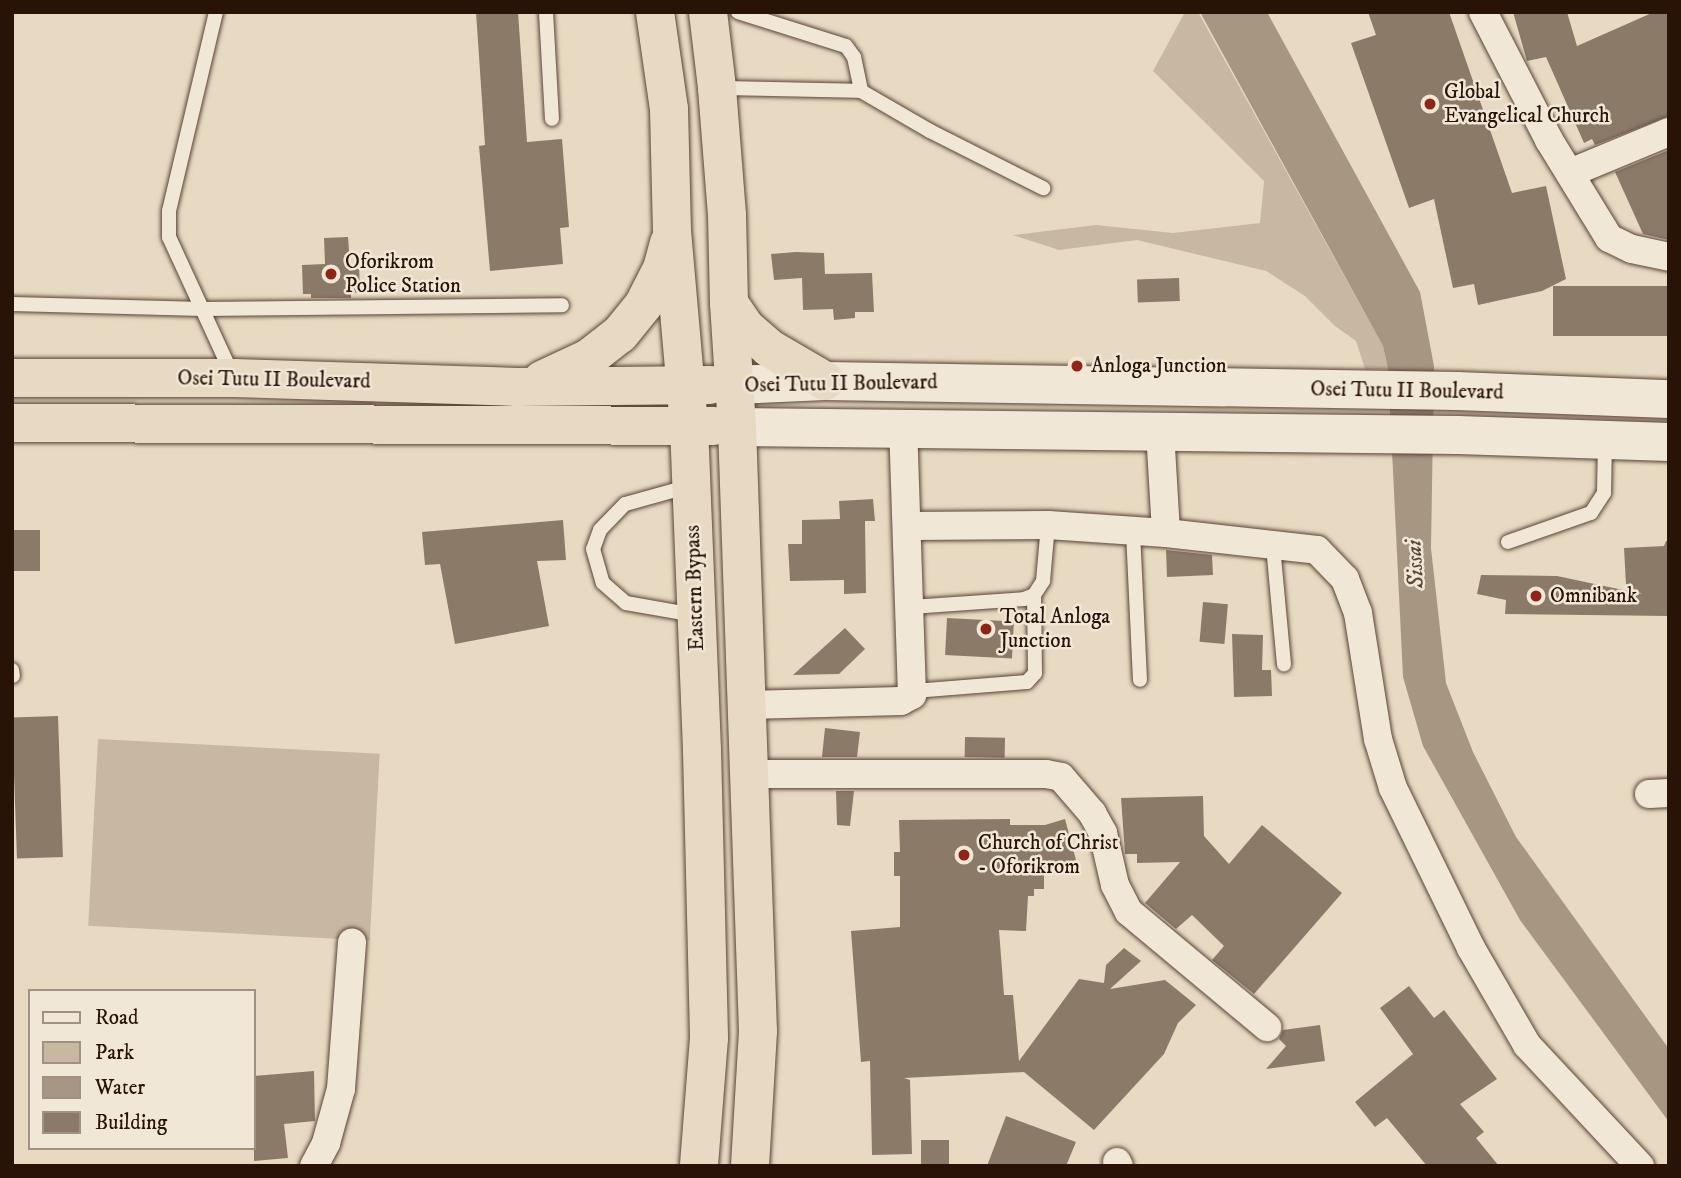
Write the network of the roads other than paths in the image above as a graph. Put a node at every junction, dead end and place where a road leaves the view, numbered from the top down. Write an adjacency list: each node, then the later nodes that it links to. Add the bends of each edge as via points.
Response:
1 (216, 12): 18 (lane, via 169,211 170,237)
2 (546, 12): 9 (lane)
3 (655, 12): 13 (highway, Eastern Bypass, via 669,109)
4 (708, 12): 7 (highway)
5 (738, 12): 8 (lane, via 846,46 854,57)
6 (1483, 12): 11 (street)
7 (717, 88): 8 (lane); 16 (highway)
8 (861, 91): 12 (lane)
9 (552, 119)
10 (1669, 132): 11 (street)
11 (1570, 173): 14 (street, via 1609,238 1632,249)
12 (1043, 188)
13 (672, 231): 22 (highway, Eastern Bypass); 24 (highway, via 662,269 644,304 620,334 566,370)
14 (1669, 257)
15 (12, 303): 18 (lane)
16 (729, 303): 21 (highway, via 745,327 769,348); 23 (highway)
17 (562, 305): 18 (lane)
18 (203, 309): 20 (lane)
19 (12, 378): 20 (highway, Osei Tutu II Boulevard)
20 (234, 378): 24 (highway, Osei Tutu II Boulevard)
21 (825, 381): 23 (main road, Osei Tutu II Boulevard); 25 (main road, Osei Tutu II Boulevard, via 1457,390)
22 (685, 384): 23 (highway, Osei Tutu II Boulevard); 24 (highway, Osei Tutu II Boulevard); 27 (highway, Eastern Bypass)
23 (735, 385): 28 (highway)
24 (517, 387)
25 (1669, 400)
26 (12, 423): 27 (highway, Osei Tutu II Boulevard)
27 (689, 426): 28 (highway, Osei Tutu II Boulevard); 33 (highway, Eastern Bypass)
28 (737, 427): 29 (main road, Osei Tutu II Boulevard); 48 (highway)
29 (903, 428): 30 (main road, Osei Tutu II Boulevard); 35 (street)
30 (1160, 431): 31 (main road, Osei Tutu II Boulevard); 37 (street)
31 (1605, 440): 32 (main road, Osei Tutu II Boulevard); 38 (lane, via 1605,493 1591,513)
32 (1669, 442)
33 (692, 485): 42 (highway, Eastern Bypass); 42 (lane, via 625,504 600,530 593,549 603,583 626,603)
34 (1048, 525): 35 (street); 36 (street); 40 (lane, via 1043,581)
35 (909, 526): 41 (street)
36 (1133, 532): 37 (street); 46 (lane)
37 (1166, 533): 39 (street)
38 (1508, 542)
39 (1273, 546): 43 (lane); 55 (street, via 1317,550 1345,579 1358,613 1378,739 1393,788 1471,948 1527,1045)
40 (1034, 595): 41 (lane); 47 (lane, via 1035,673 1027,682)
41 (911, 607): 47 (street)
42 (696, 615): 53 (highway, Eastern Bypass, via 709,1038)
43 (1284, 664)
44 (12, 670): 45 (lane)
45 (13, 676)
46 (1140, 680)
47 (914, 691): 48 (street, via 901,701)
48 (747, 705): 49 (highway)
49 (749, 774): 51 (street, via 1061,777 1103,833 1115,886 1129,912); 54 (highway, via 758,1031)
50 (352, 942): 52 (street, via 341,1089 326,1143)
51 (1267, 1027)
52 (314, 1166)
53 (699, 1166)
54 (750, 1166)
55 (1640, 1166)

